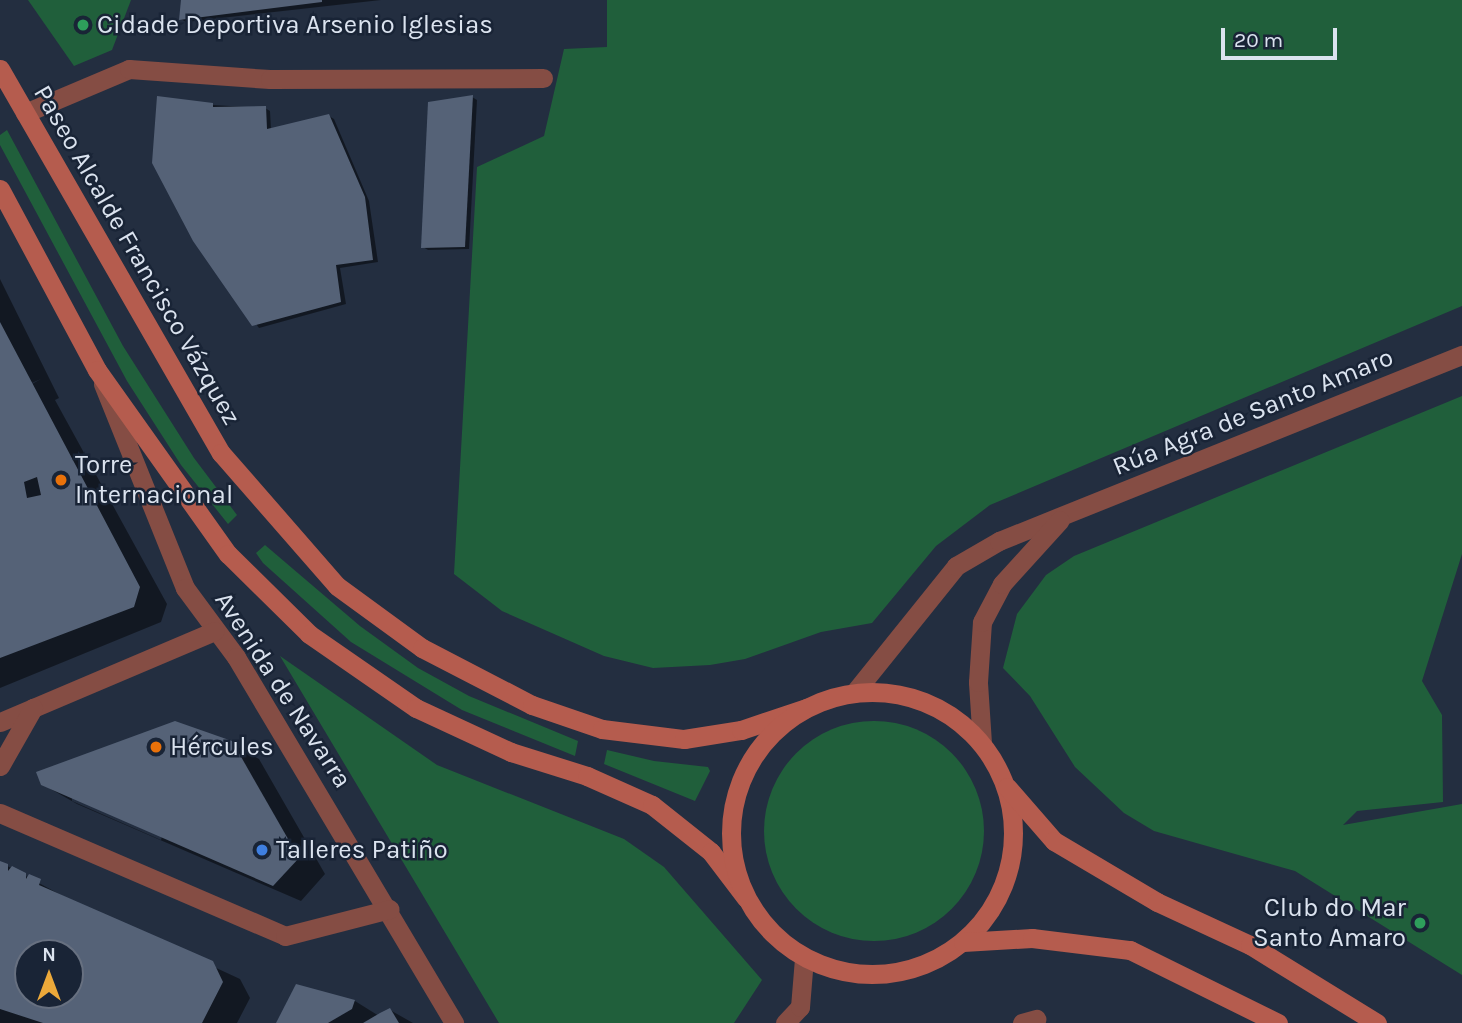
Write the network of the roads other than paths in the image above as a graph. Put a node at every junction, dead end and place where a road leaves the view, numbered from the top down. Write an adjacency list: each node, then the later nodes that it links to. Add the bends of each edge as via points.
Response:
1 (0, 69): 3 (main road, Paseo Alcalde Francisco Vázquez)
2 (543, 78): 3 (street, via 270,79 129,69)
3 (25, 113): 11 (main road, Paseo Alcalde Francisco Vázquez, via 221,453 337,586 422,648 532,705 602,729 684,739 741,730)
4 (0, 189): 6 (main road)
5 (1462, 355): 7 (street, Rúa Agra de Santo Amaro)
6 (97, 370): 8 (street, Avenida de Navarra, via 185,588); 17 (main road, via 228,554 309,634 415,708 511,752 587,776 652,805 711,852)
7 (1063, 517): 9 (street, Rúa Agra de Santo Amaro, via 999,541 956,566); 13 (street, Rúa Agra de Santo Amaro, via 1002,584 982,622 978,682)
8 (214, 631): 10 (street); 18 (street, Avenida de Navarra, via 236,657)
9 (854, 693): 11 (main road, Paseo Alcalde Francisco Vázquez); 13 (main road, Paseo Alcalde Francisco Vázquez, via 901,695 935,708)
10 (33, 708): 12 (street); 14 (street)
11 (806, 708): 17 (main road, via 771,734 745,770 732,812 732,856)
12 (0, 722)
13 (982, 743): 15 (main road)
14 (0, 766)
15 (1005, 785): 19 (main road, via 1014,827 1010,870 992,910); 24 (main road, via 1054,841 1157,902 1250,945)
16 (0, 813): 18 (street, via 285,936)
17 (746, 898): 20 (main road, via 770,932)
18 (390, 909): 21 (street, Avenida de Navarra)
19 (963, 942): 20 (main road, via 927,964 886,975 844,972); 23 (main road, via 1032,939 1130,950)
20 (804, 958): 22 (street, via 800,1007)
21 (454, 1023)
22 (785, 1023)
23 (1278, 1023)
24 (1377, 1023)

